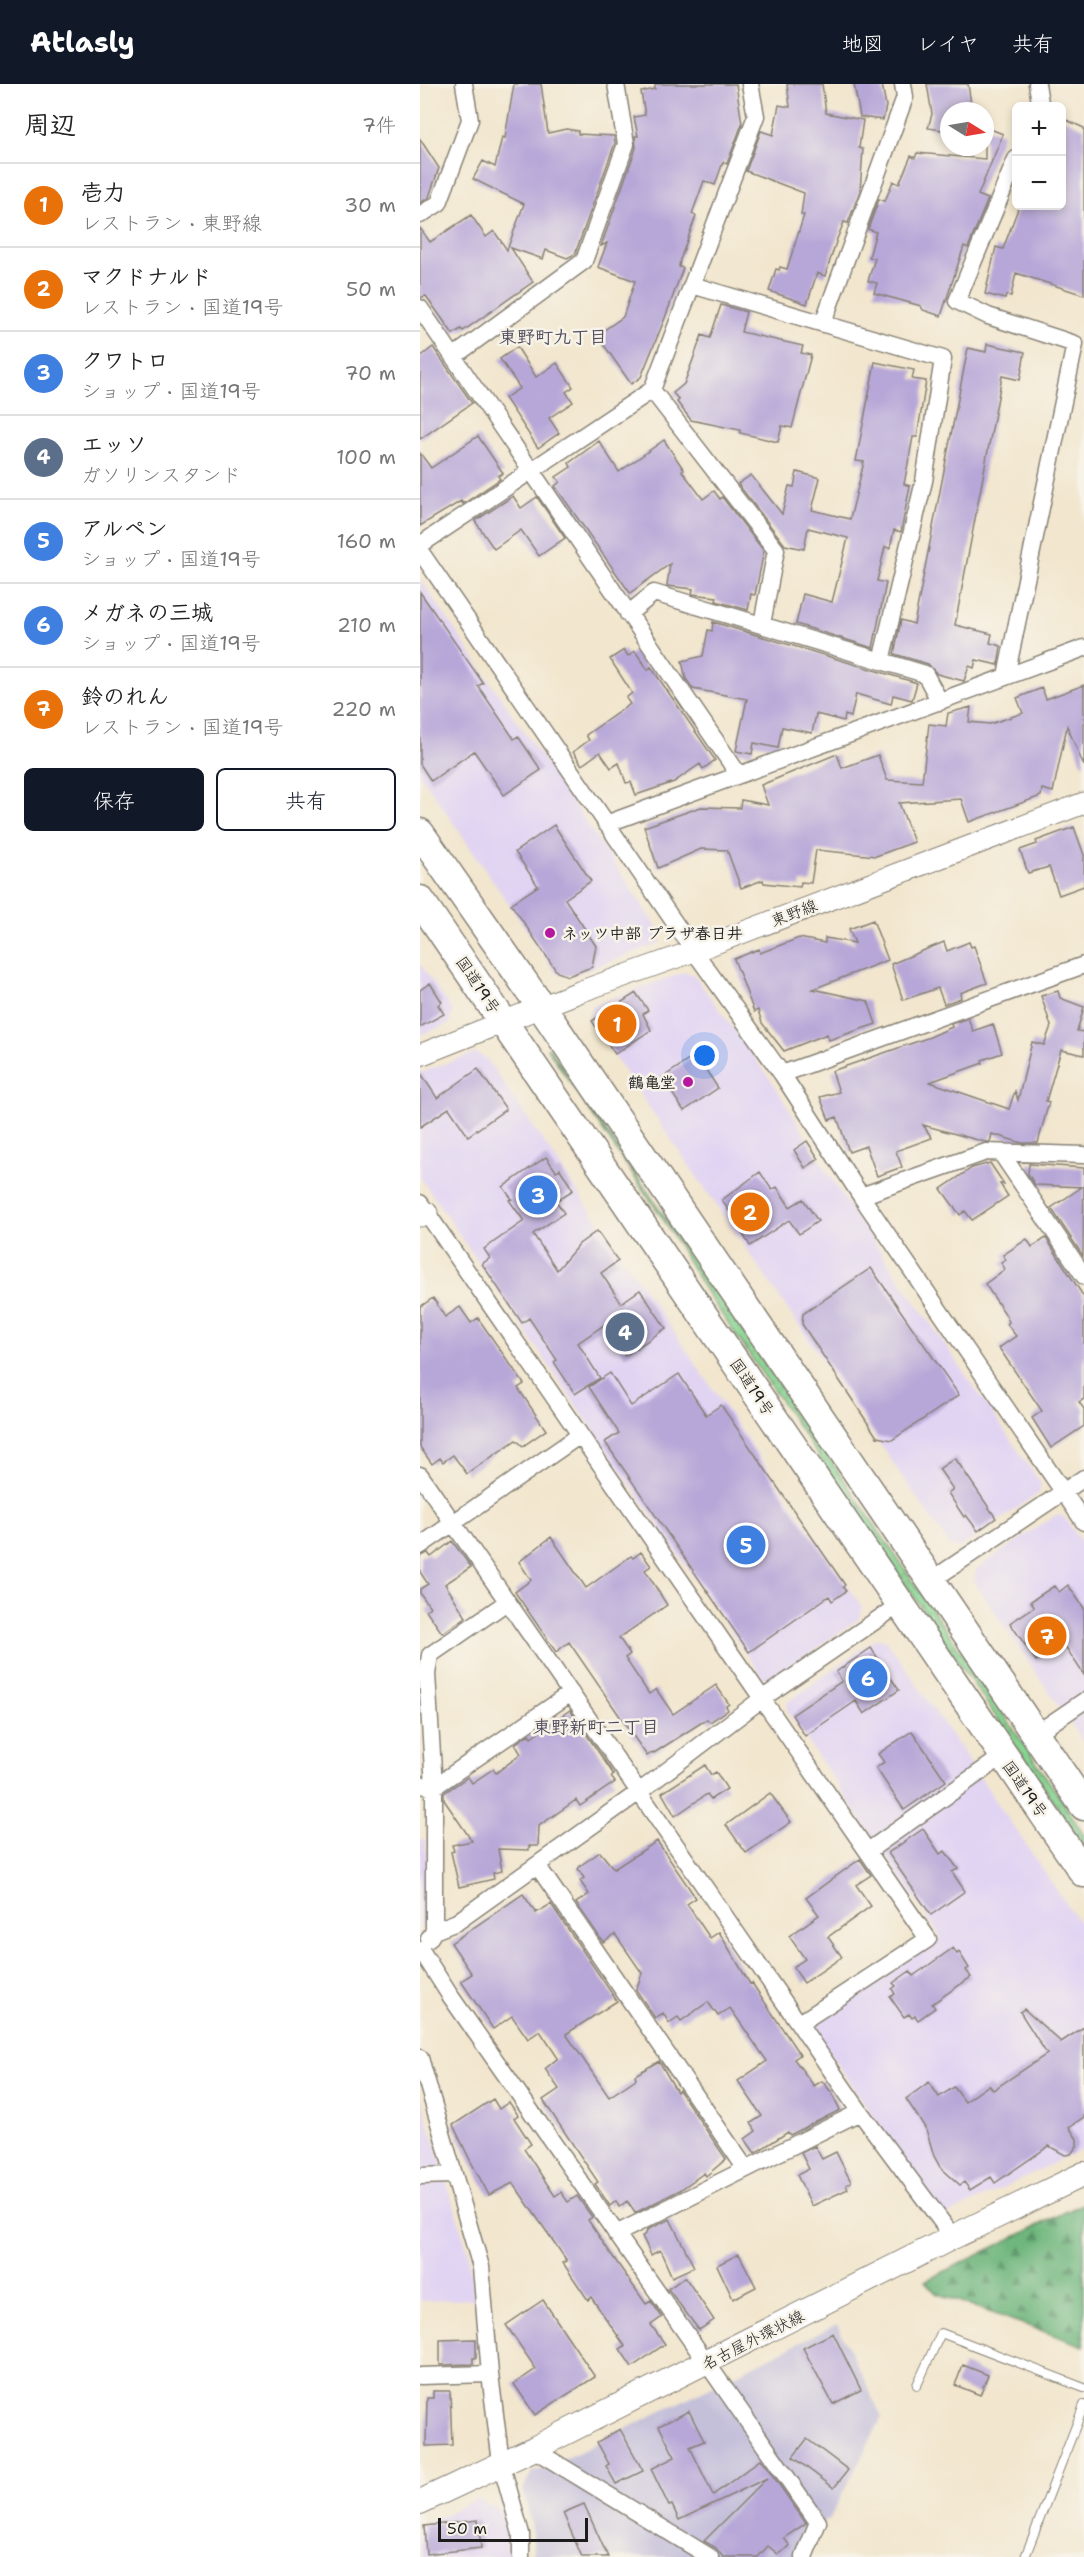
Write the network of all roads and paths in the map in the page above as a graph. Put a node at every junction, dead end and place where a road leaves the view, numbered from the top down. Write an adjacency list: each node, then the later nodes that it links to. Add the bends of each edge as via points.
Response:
1 (464, 84): 8 (street, via 470,120 439,203)
2 (616, 84): 13 (street, via 626,144 584,261)
3 (750, 84): 9 (street, via 756,116)
4 (903, 84): 11 (street, via 906,97)
5 (1037, 84): 6 (street)
6 (1040, 102)
7 (1012, 171): 12 (street, via 957,301 988,316)
8 (420, 215)
9 (692, 285): 11 (street); 14 (street)
10 (420, 308): 13 (street)
11 (823, 323): 21 (street, via 943,359 924,481)
12 (1079, 343): 22 (street)
13 (453, 357): 15 (street)
14 (652, 390): 15 (street); 19 (street, via 776,550)
15 (531, 469): 16 (street); 18 (street)
16 (420, 545)
17 (420, 551): 26 (street)
18 (628, 614): 19 (street, via 654,593); 24 (street)
19 (762, 624): 21 (street)
20 (1084, 648): 22 (street)
21 (881, 661): 23 (street, via 925,674)
22 (1006, 676): 23 (street)
23 (940, 702): 24 (street)
24 (739, 775): 26 (street)
25 (1084, 803): 29 (street, 東野線)
26 (606, 824): 29 (street)
27 (420, 833): 31 (highway)
28 (420, 900): 32 (highway, 国道19号)
29 (694, 951): 31 (street, 東野線); 34 (street)
30 (1084, 965): 34 (street)
31 (542, 1008): 32 (street, 東野線); 47 (highway)
32 (504, 1023): 33 (street, 東野線); 49 (highway, 国道19号)
33 (420, 1055)
34 (782, 1074): 37 (street)
35 (1001, 1153): 36 (street); 37 (street, via 986,1152); 39 (street)
36 (1084, 1155)
37 (861, 1196): 43 (street)
38 (422, 1211): 40 (street)
39 (1084, 1276)
40 (580, 1435): 45 (street); 52 (street)
41 (420, 1475): 45 (street)
42 (1084, 1478): 43 (street)
43 (1064, 1492): 44 (street); 47 (street)
44 (1084, 1522)
45 (453, 1523): 46 (street); 48 (street)
46 (420, 1545)
47 (932, 1580): 54 (highway)
48 (507, 1602): 50 (street, via 430,1655); 51 (street)
49 (900, 1604): 52 (street); 55 (highway, 国道19号)
50 (423, 1673): 56 (street)
51 (571, 1693): 56 (street); 57 (street)
52 (763, 1698): 57 (street); 59 (street)
53 (1084, 1701): 54 (street)
54 (1034, 1735): 58 (highway)
55 (1003, 1756): 59 (street); 61 (highway, 国道19号)
56 (427, 1786): 62 (street)
57 (639, 1792): 60 (street); 64 (street)
58 (1084, 1806)
59 (867, 1851): 64 (street, via 928,1939)
60 (537, 1865): 62 (street, via 457,1922); 67 (street)
61 (1084, 1874)
62 (434, 1931): 63 (street)
63 (421, 1951): 71 (street)
64 (800, 2023): 66 (street)
65 (420, 2058): 69 (street)
66 (860, 2112): 67 (street); 72 (street)
67 (746, 2169): 71 (street)
68 (1084, 2174): 72 (main road, 名古屋外環状線)
69 (452, 2175): 70 (street); 74 (street, via 481,2267)
70 (420, 2176)
71 (616, 2234): 73 (street)
72 (953, 2237): 73 (main road, 名古屋外環状線)
73 (706, 2364): 79 (main road, 名古屋外環状線); 84 (street, via 818,2522)
74 (490, 2374): 75 (street); 80 (street)
75 (420, 2376)
76 (917, 2385): 77 (lane, via 941,2333)
77 (1084, 2388)
78 (1084, 2405): 85 (lane)
79 (533, 2449): 80 (main road, 名古屋外環状線); 83 (street)
80 (501, 2463): 81 (main road, 名古屋外環状線); 82 (street, via 521,2534)
81 (420, 2502)
82 (522, 2557)
83 (710, 2557)
84 (804, 2557)
85 (1025, 2557)

